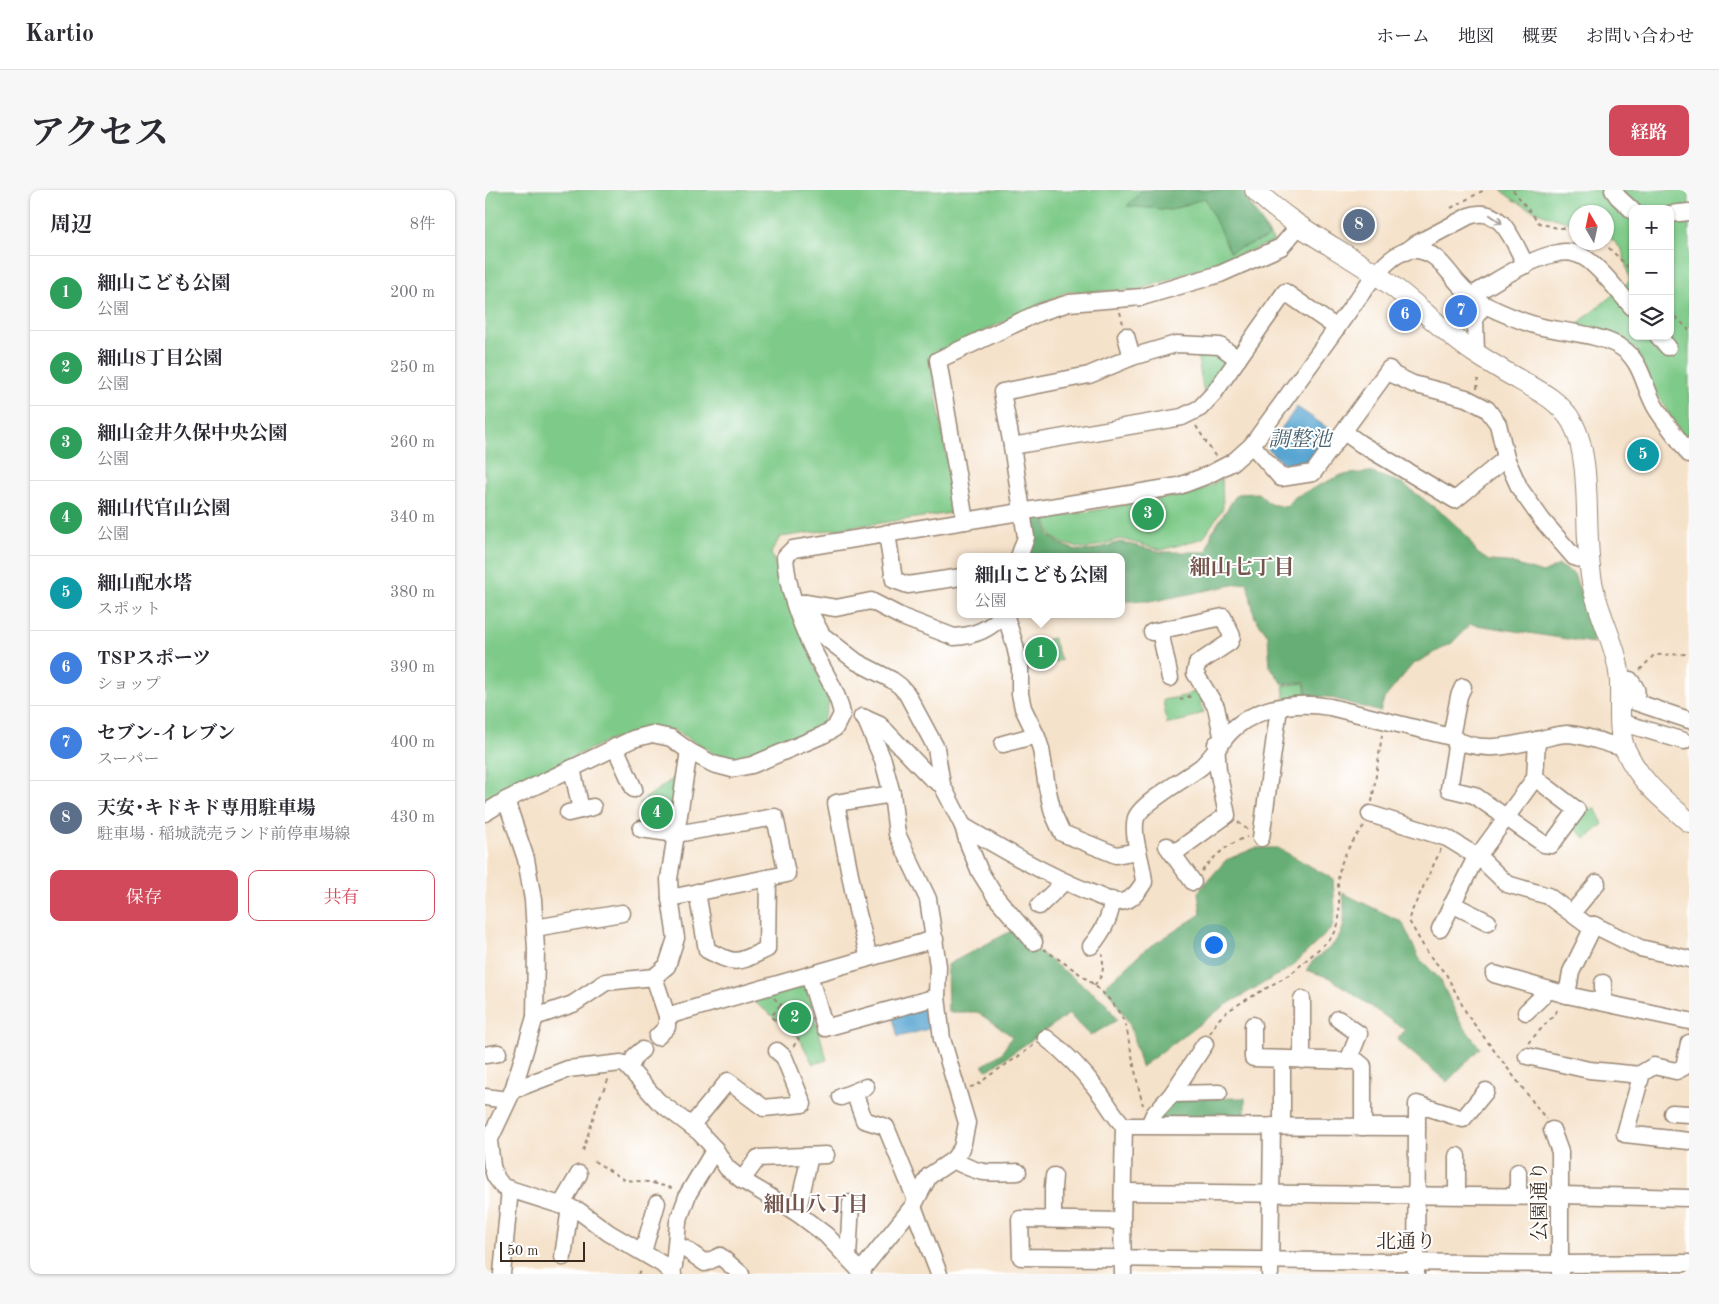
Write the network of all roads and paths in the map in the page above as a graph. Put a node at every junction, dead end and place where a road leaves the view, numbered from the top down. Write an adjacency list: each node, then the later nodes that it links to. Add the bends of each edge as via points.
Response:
1 (1255, 190): 9 (main road)
2 (1484, 190): 6 (path)
3 (1513, 190): 10 (path, via 1539,223)
4 (1613, 190): 5 (street)
5 (1629, 207)
6 (1451, 209)
7 (1689, 212): 8 (street)
8 (1674, 214)
9 (1299, 226): 15 (main road); 34 (street, via 1281,247 1220,274 1142,297 1083,301 1053,307 938,360)
10 (1569, 228)
11 (1611, 250): 14 (path)
12 (1405, 252): 13 (street, one-way to 13, via 1469,216 1486,214 1500,221); 15 (street); 16 (street, via 1417,250 1436,258 1459,285)
13 (1526, 265): 16 (street); 17 (street, via 1561,252 1584,257)
14 (1629, 268)
15 (1376, 274): 20 (street); 23 (main road)
16 (1478, 300): 23 (street); 30 (street, via 1528,324 1572,331 1624,349 1639,368 1655,406)
17 (1629, 304)
18 (1118, 305): 22 (path)
19 (1674, 315): 21 (path)
20 (1337, 328): 25 (street, via 1285,292); 28 (street)
21 (1689, 330)
22 (1126, 336): 24 (street)
23 (1476, 353): 37 (main road, via 1545,393 1562,407 1573,423 1583,462)
24 (1132, 358): 25 (street, via 1176,344 1220,346); 29 (street, via 1089,375 1002,392)
25 (1238, 359): 26 (street, via 1214,393 1200,408)
26 (1188, 413): 29 (street, via 1182,417); 32 (path)
27 (1344, 432): 28 (street, via 1313,473 1281,478); 31 (street, via 1455,500); 31 (street, via 1389,369 1413,384 1466,398 1487,409 1498,424)
28 (1252, 445): 32 (street)
29 (1013, 446): 33 (street)
30 (1689, 454)
31 (1506, 458): 37 (street, via 1520,488 1542,520 1574,557)
32 (1223, 467): 33 (street, via 1179,486)
33 (1022, 512): 34 (street); 36 (street, via 1026,537)
34 (965, 521): 35 (street)
35 (887, 534): 38 (street, via 894,580 908,585); 39 (street, via 793,549 785,557 791,592)
36 (1020, 553)
37 (1589, 562): 44 (main road, via 1593,587)
38 (957, 578)
39 (800, 603): 40 (street, via 836,608 871,601 901,617 954,637 989,628); 49 (street, via 813,650); 65 (street, via 822,635 857,662 892,680 907,694 936,748)
40 (1000, 618)
41 (1005, 618): 54 (street, via 1020,668 1023,708)
42 (1689, 654): 44 (path, via 1655,655)
43 (1170, 678): 59 (street, via 1156,632 1223,617 1232,636 1230,642 1197,664 1195,674 1216,707)
44 (1625, 680): 52 (street, via 1637,692 1635,702); 53 (main road)
45 (1463, 687): 55 (street)
46 (1180, 700): 47 (path, via 1189,696)
47 (1197, 702): 59 (street, via 1208,711)
48 (1279, 708): 51 (street, via 1311,704); 59 (street, via 1255,715 1238,725); 78 (street)
49 (843, 714): 50 (street); 62 (street, via 835,728 823,735 752,765 732,769)
50 (865, 718): 65 (street, via 880,724 930,777); 67 (street, via 883,760)
51 (1385, 720): 55 (street); 71 (path)
52 (1689, 720)
53 (1620, 722): 57 (street); 61 (main road)
54 (1036, 735): 58 (street); 80 (street, via 1053,813 1062,833 1116,855)
55 (1454, 739): 56 (street, via 1498,748); 73 (street, via 1449,789 1474,795)
56 (1537, 740): 61 (street, via 1569,734); 64 (street)
57 (1684, 741)
58 (1003, 744)
59 (1221, 745): 72 (street, via 1218,770); 80 (street, via 1202,766 1143,808 1136,818)
60 (615, 747): 62 (street, via 652,734 671,738); 63 (street); 66 (street)
61 (1624, 748): 74 (main road, via 1647,785)
62 (689, 752): 77 (street)
63 (572, 768): 68 (street); 69 (street)
64 (1535, 778): 73 (street); 73 (street, via 1577,810 1551,845 1544,844)
65 (942, 785): 75 (street)
66 (634, 789)
67 (892, 794): 97 (street, via 897,834 928,899); 100 (street, via 836,803)
68 (506, 800): 70 (street); 95 (street, via 526,859)
69 (581, 810)
70 (485, 813)
71 (1370, 814): 79 (street); 123 (path, via 1340,868 1336,931 1292,973 1225,1013)
72 (1227, 815): 78 (path); 84 (street, via 1170,850)
73 (1507, 816): 81 (street)
74 (1689, 822)
75 (963, 826): 83 (street); 98 (street, via 980,872 995,896)
76 (641, 829): 77 (street)
77 (675, 834): 82 (street, via 775,817 787,874); 87 (street)
78 (1259, 836): 84 (path, via 1226,847)
79 (1447, 838): 81 (street); 147 (path, via 1409,921 1428,954 1446,974 1468,1016)
80 (1138, 851): 88 (street, via 1144,882 1128,900)
81 (1477, 856): 89 (street); 92 (street, via 1507,884 1548,896)
82 (768, 878): 86 (street); 86 (street, via 767,948 739,962 707,950)
83 (1064, 882): 88 (street); 90 (street)
84 (1193, 882)
85 (1597, 883): 92 (street)
86 (697, 892): 87 (street)
87 (670, 898): 104 (street, via 676,938 667,966)
88 (1113, 900): 99 (street, via 1100,936)
89 (1452, 904): 93 (street); 96 (street)
90 (1039, 906)
91 (622, 913): 95 (street)
92 (1572, 913): 94 (street, via 1587,925)
93 (1488, 922)
94 (1594, 925): 101 (street, via 1640,948); 108 (street, via 1571,972)
95 (535, 928): 115 (street)
96 (1440, 929)
97 (935, 939): 100 (street); 109 (street)
98 (1034, 942): 141 (path, via 1094,985 1119,1012 1125,1024)
99 (1091, 946)
100 (869, 958): 103 (street)
101 (1689, 959)
102 (1495, 974): 107 (street)
103 (809, 975): 106 (street); 109 (street, via 825,1028)
104 (654, 977): 114 (street); 115 (street, via 606,982 573,1004)
105 (1603, 983): 111 (street)
106 (764, 988): 112 (path); 114 (street)
107 (1549, 990): 108 (street); 113 (street)
108 (1567, 995): 111 (street); 125 (path)
109 (937, 997): 132 (street, via 942,1040)
110 (1302, 999): 128 (street)
111 (1603, 1002): 118 (street)
112 (781, 1004): 116 (path, via 800,1022); 126 (path, via 771,1017 799,1040)
113 (1526, 1012)
114 (667, 1016): 120 (street, via 667,1027)
115 (535, 1017): 137 (street)
116 (813, 1019)
117 (1338, 1019): 129 (street, via 1359,1034)
118 (1689, 1021)
119 (1253, 1025): 127 (street, via 1253,1058)
120 (657, 1037)
121 (1046, 1038): 132 (path, via 981,1083); 143 (street, via 1070,1059)
122 (1689, 1043): 131 (street, via 1684,1067 1676,1071 1654,1066)
123 (1205, 1044): 135 (street)
124 (642, 1050): 130 (street)
125 (1527, 1050): 131 (street, via 1589,1070)
126 (781, 1054): 142 (street, via 803,1104 764,1108 728,1081)
127 (1281, 1059): 128 (street); 144 (street)
128 (1301, 1060): 129 (street)
129 (1348, 1061): 145 (street, via 1357,1061 1363,1066)
130 (626, 1065): 137 (street, via 568,1069); 142 (street, via 659,1101); 150 (path, via 607,1080)
131 (1642, 1074): 148 (street, via 1625,1134)
132 (957, 1089): 152 (street, via 967,1123 962,1148)
133 (1486, 1091): 146 (street, via 1463,1119 1417,1104)
134 (853, 1092): 170 (street, via 864,1120 886,1127)
135 (1172, 1094): 136 (street); 141 (street, via 1154,1114)
136 (1219, 1094)
137 (510, 1095): 138 (street); 159 (street, via 489,1141 495,1176 503,1187)
138 (485, 1096)
139 (1672, 1113): 140 (street)
140 (1689, 1114)
141 (1149, 1125): 143 (street); 144 (street)
142 (691, 1126): 149 (street)
143 (1124, 1126): 160 (street)
144 (1277, 1126): 145 (street); 162 (street)
145 (1363, 1127): 146 (street)
146 (1417, 1127): 163 (street)
147 (1552, 1130): 166 (street, 公園通り, via 1560,1152)
148 (1689, 1141)
149 (715, 1150): 158 (street, via 727,1168); 161 (street)
150 (583, 1151)
151 (1457, 1156): 164 (street)
152 (953, 1160): 154 (street, via 984,1174); 170 (street, via 929,1176)
153 (594, 1161): 161 (path, via 625,1180 671,1186)
154 (1018, 1172)
155 (1518, 1172): 165 (street)
156 (579, 1174): 171 (street)
157 (1055, 1176): 173 (street)
158 (742, 1180): 172 (street); 172 (street, via 758,1158 818,1155)
159 (510, 1189): 171 (street); 185 (street)
160 (1123, 1192): 162 (street); 174 (street)
161 (688, 1194): 178 (street, via 678,1222)
162 (1271, 1194): 163 (street); 181 (street)
163 (1417, 1194): 164 (street); 182 (street)
164 (1457, 1195): 165 (street)
165 (1518, 1196): 166 (street)
166 (1561, 1196): 167 (street); 183 (street, 公園通り)
167 (1689, 1198)
168 (657, 1203): 175 (street)
169 (851, 1203): 177 (street)
170 (914, 1203): 184 (street); 187 (street)
171 (566, 1206): 175 (street); 176 (street)
172 (797, 1213): 177 (street)
173 (1053, 1220): 174 (street); 180 (street, 北通り, via 1020,1219 1021,1257)
174 (1122, 1220): 180 (street)
175 (643, 1252): 178 (street, via 662,1264)
176 (563, 1257)
177 (848, 1257): 184 (street)
178 (675, 1263): 186 (street, via 685,1248 705,1263 720,1256)
179 (1689, 1263): 183 (street, 北通り)
180 (1123, 1267): 181 (street, 北通り)
181 (1270, 1268): 182 (street, 北通り)
182 (1416, 1268): 183 (street, 北通り)
183 (1560, 1269)
184 (862, 1272)
185 (502, 1274)
186 (741, 1274)
187 (939, 1274)

